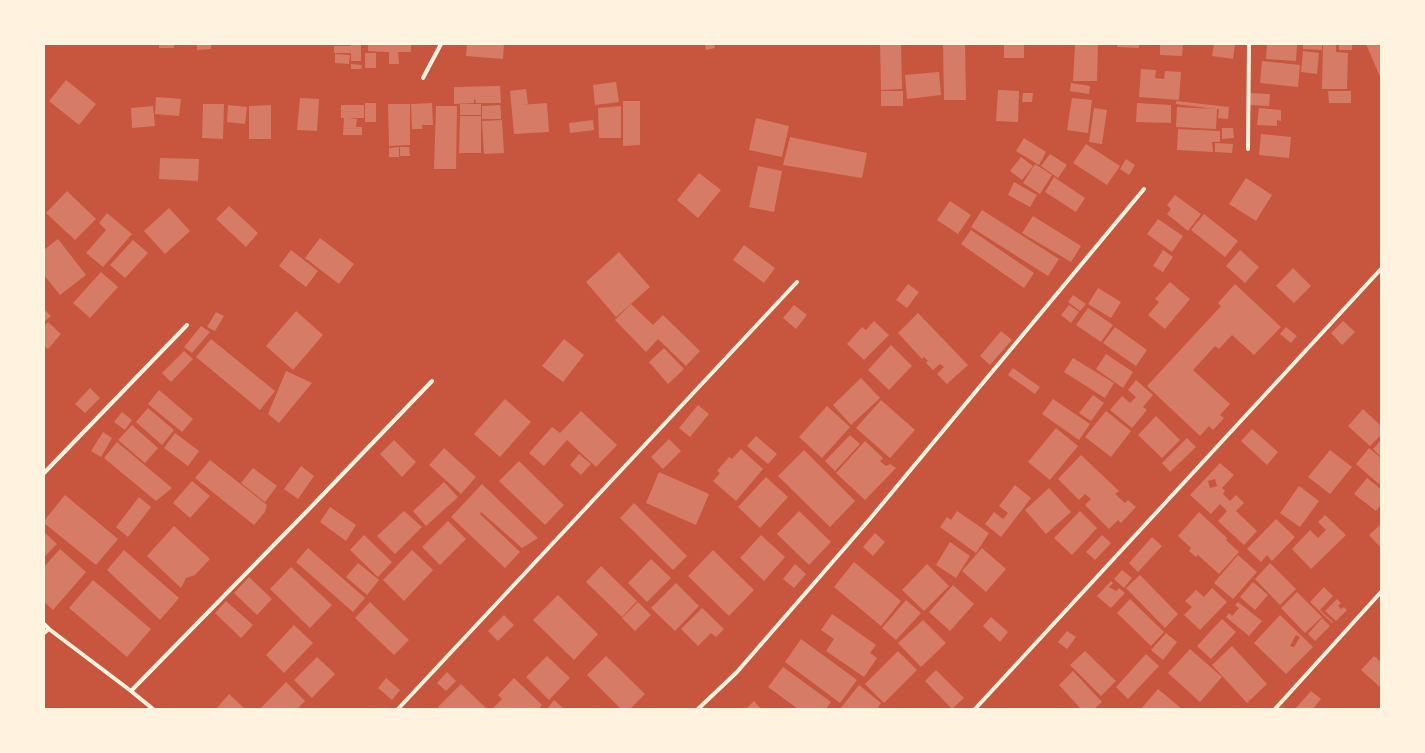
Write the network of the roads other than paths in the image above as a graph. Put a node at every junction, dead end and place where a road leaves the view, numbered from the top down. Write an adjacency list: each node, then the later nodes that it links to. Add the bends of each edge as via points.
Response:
1 (441, 44): 3 (street)
2 (1249, 44): 4 (street)
3 (423, 78)
4 (1248, 149)
5 (1144, 189): 18 (street, via 869,520 737,672)
6 (1381, 269): 19 (street)
7 (797, 282): 17 (street)
8 (187, 325): 10 (street)
9 (432, 381): 15 (street)
10 (44, 472)
11 (1381, 592): 20 (street)
12 (44, 624): 13 (street)
13 (49, 629): 14 (street); 15 (street)
14 (44, 633)
15 (131, 691): 16 (street)
16 (153, 709)
17 (398, 709)
18 (698, 709)
19 (976, 709)
20 (1275, 709)

